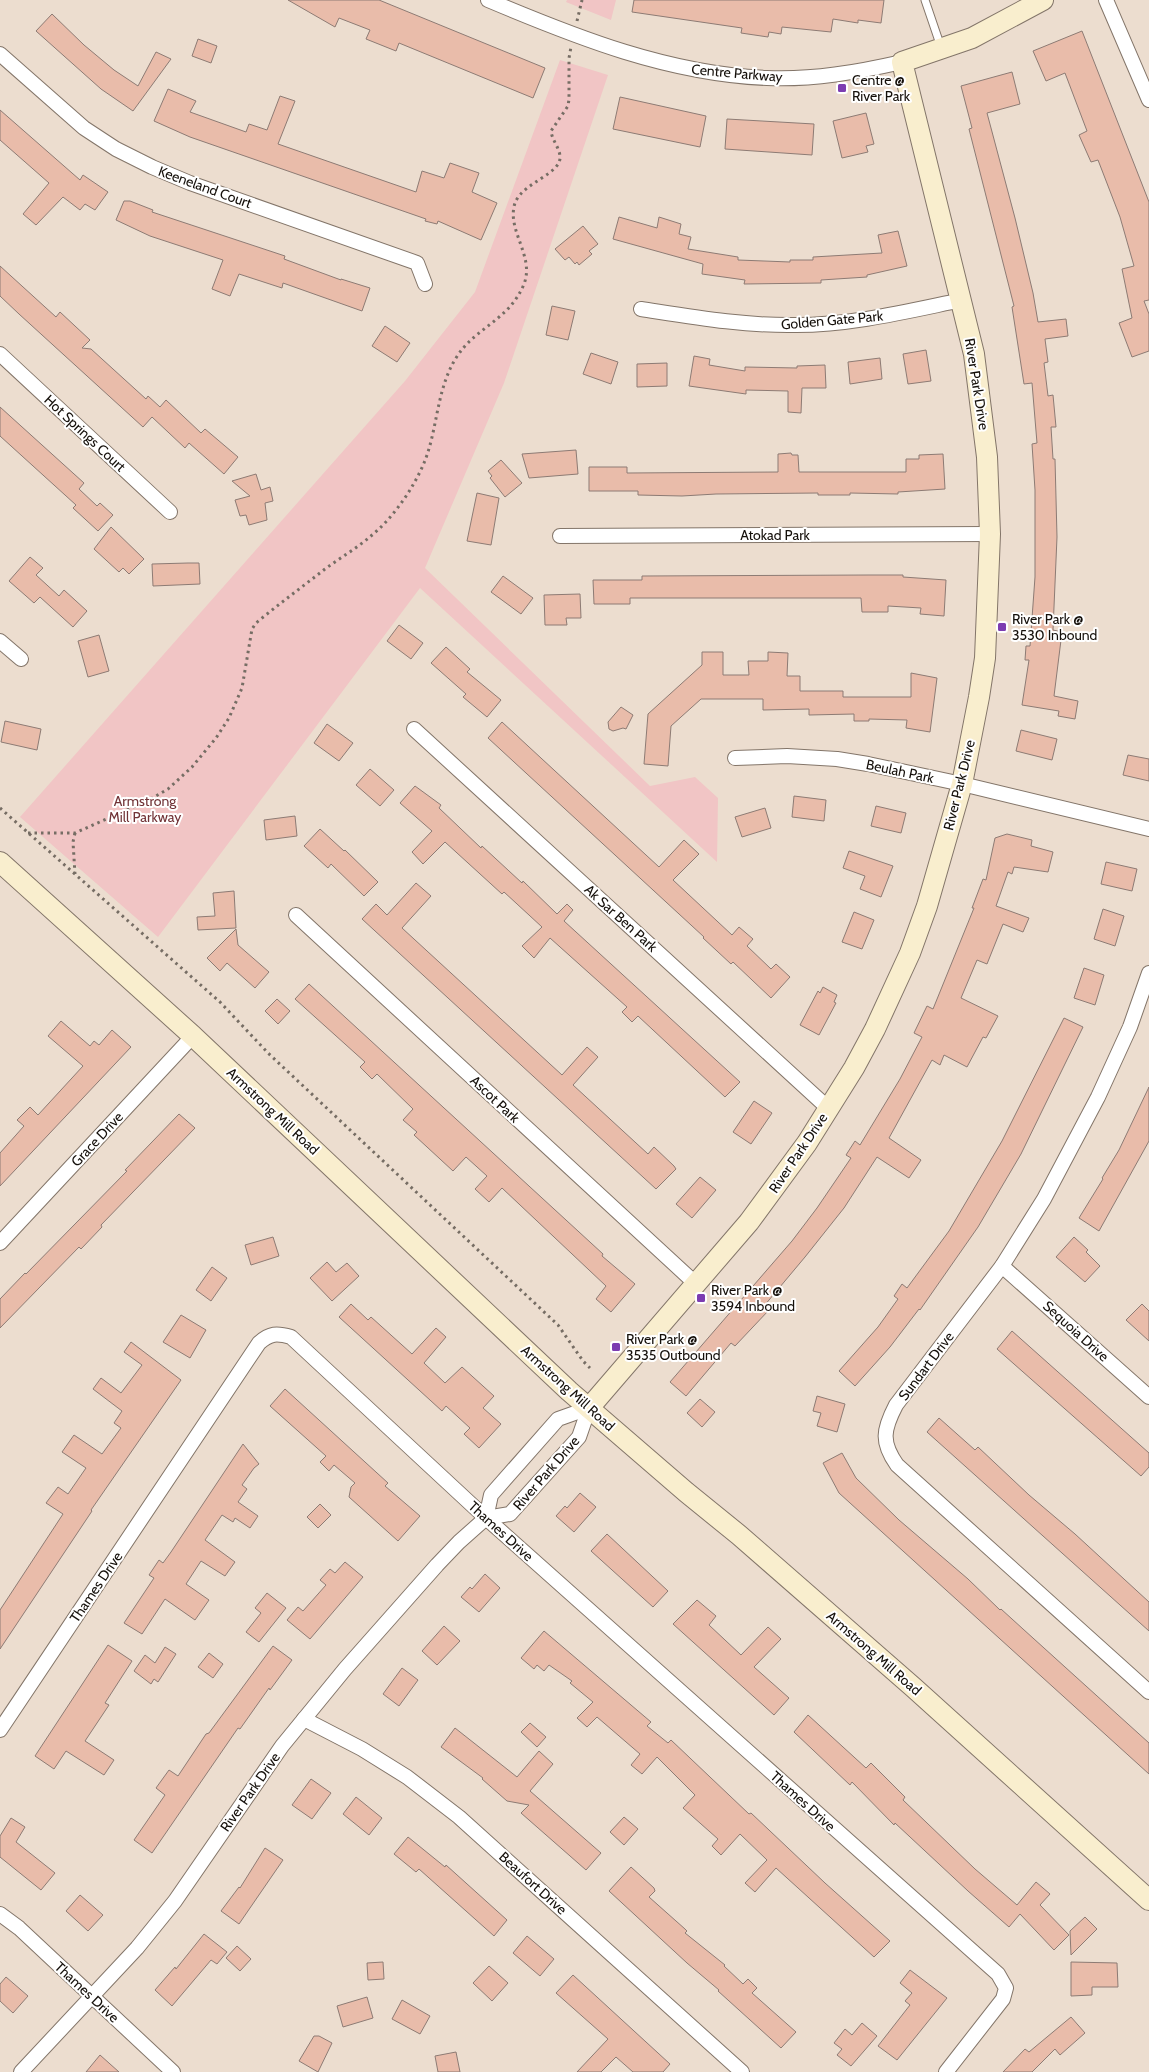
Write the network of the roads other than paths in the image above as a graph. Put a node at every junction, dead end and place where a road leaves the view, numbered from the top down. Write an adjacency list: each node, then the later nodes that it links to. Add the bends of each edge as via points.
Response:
1 (488, 0): 5 (street, Centre Parkway)
2 (925, 0): 6 (lane)
3 (1043, 0): 6 (street, Centre Parkway, via 980,34)
4 (1106, 0): 9 (street)
5 (513, 5): 8 (street, Centre Parkway, via 638,57 694,70 768,78 808,77 843,74)
6 (942, 50): 8 (street, Centre Parkway)
7 (0, 54): 10 (street, Keeneland Court, via 84,128 116,149 190,182 417,263)
8 (902, 62): 11 (street, River Park Drive)
9 (1149, 100)
10 (425, 284)
11 (962, 300): 12 (street, Golden Gate Park, via 886,316 798,326 718,322); 15 (street, River Park Drive, via 982,411)
12 (641, 309)
13 (0, 354): 14 (street, Hot Springs Court)
14 (170, 512)
15 (990, 534): 16 (street, Atokad Park); 21 (street, River Park Drive, via 985,658)
16 (560, 536)
17 (0, 640): 18 (street)
18 (21, 659)
19 (414, 729): 27 (street, Ak Sar Ben Park)
20 (735, 758): 21 (street, Beulah Park, via 788,756 837,760)
21 (962, 784): 22 (street, Beulah Park); 27 (street, River Park Drive, via 910,953 854,1068)
22 (1149, 829)
23 (0, 862): 26 (street, Armstrong Mill Road)
24 (296, 914): 30 (street, Ascot Park)
25 (1149, 972): 29 (street, Sundart Drive, via 1130,1027 1074,1145)
26 (193, 1036): 28 (street, Grace Drive); 32 (street, Armstrong Mill Road)
27 (828, 1108): 30 (street, River Park Drive, via 782,1179)
28 (0, 1243)
29 (1002, 1266): 31 (street, Sequoia Drive); 34 (street, Sundart Drive, via 896,1405 886,1430 888,1452 897,1465)
30 (695, 1283): 32 (street, River Park Drive)
31 (1149, 1397)
32 (589, 1408): 33 (street, River Park Drive, via 558,1419 491,1495); 33 (street, River Park Drive, via 579,1437 510,1514); 37 (street, Armstrong Mill Road, via 898,1674)
33 (486, 1518): 35 (street, River Park Drive, via 437,1565); 36 (street, Thames Drive, via 291,1337 266,1336); 43 (street, Thames Drive, via 998,1974 1006,1988 1003,1999)
34 (1149, 1692)
35 (304, 1719): 39 (street, River Park Drive, via 175,1901); 42 (street, Beaufort Drive, via 362,1749 459,1817)
36 (0, 1730)
37 (1149, 1900)
38 (0, 1914): 39 (street, Thames Drive)
39 (93, 1997): 40 (street, River Park Drive); 41 (street, Thames Drive)
40 (21, 2072)
41 (173, 2072)
42 (742, 2072)
43 (946, 2072)

